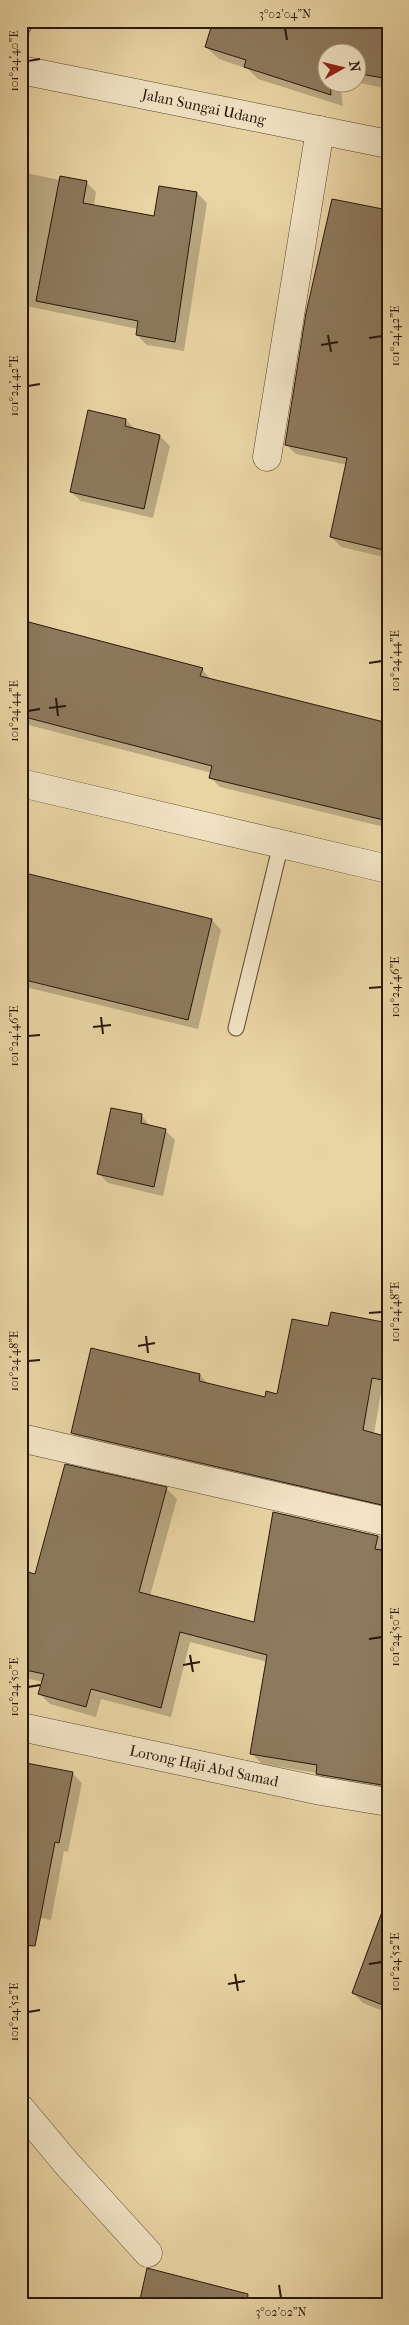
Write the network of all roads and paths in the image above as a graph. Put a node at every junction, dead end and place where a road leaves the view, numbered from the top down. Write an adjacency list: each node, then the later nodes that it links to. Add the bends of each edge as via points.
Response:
1 (26, 21): 2 (lane)
2 (21, 30)
3 (21, 70): 4 (street, Jalan Sungai Udang)
4 (320, 130): 5 (street, Jalan Sungai Udang); 6 (street)
5 (388, 144)
6 (267, 457)
7 (21, 783): 8 (street)
8 (281, 844): 9 (street); 10 (lane)
9 (388, 869)
10 (236, 1028)
11 (21, 1438): 12 (street)
12 (388, 1522)
13 (21, 1727): 14 (street, Lorong Haji Abd Samad)
14 (388, 1802)
15 (21, 2109): 16 (street)
16 (148, 2253)

